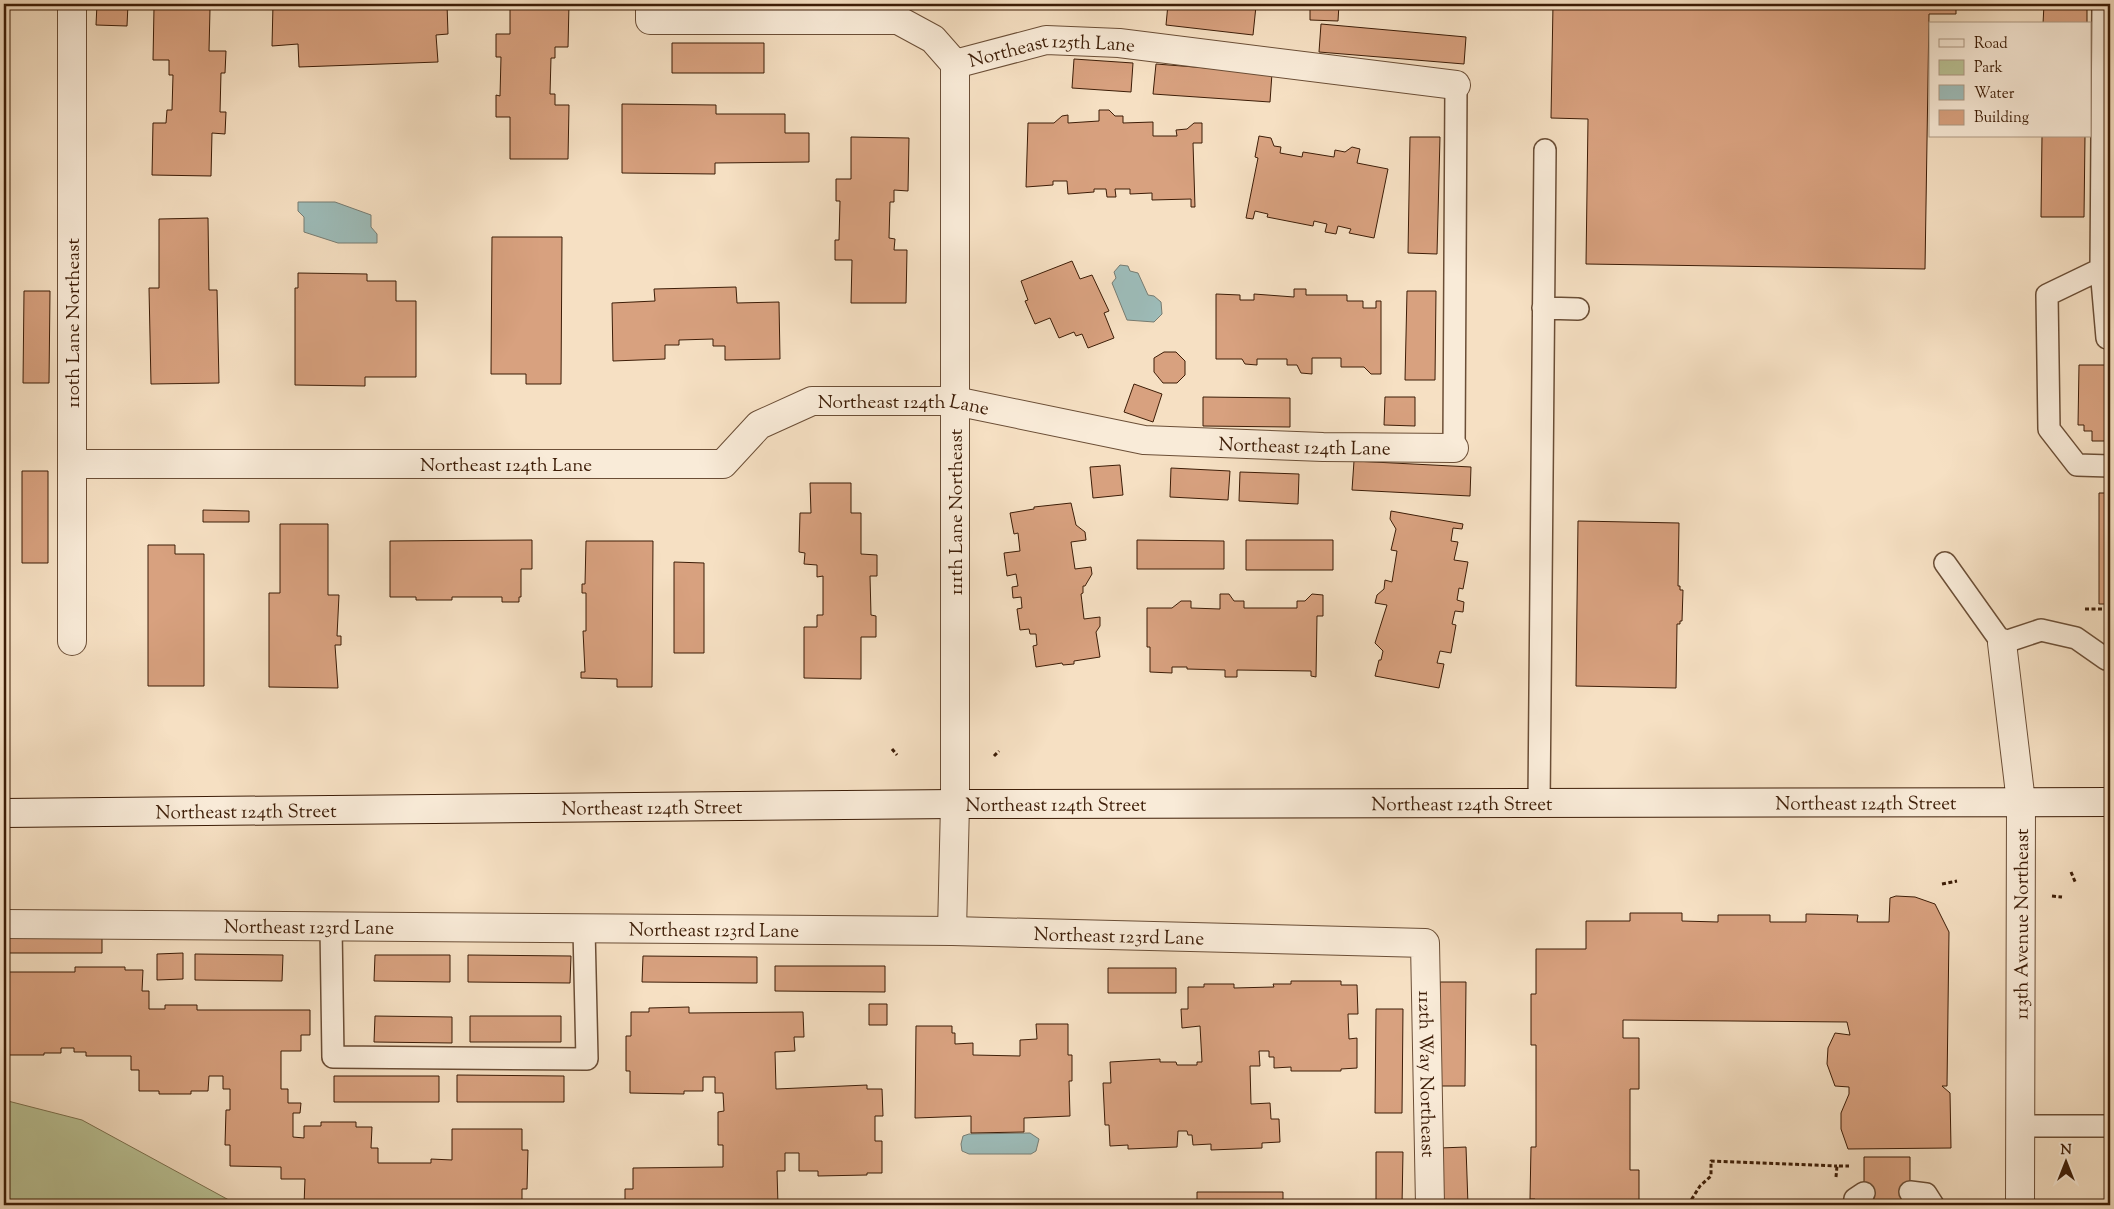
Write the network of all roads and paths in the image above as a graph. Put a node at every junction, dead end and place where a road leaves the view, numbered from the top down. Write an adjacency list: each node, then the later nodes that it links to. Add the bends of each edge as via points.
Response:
1 (72, 4): 13 (street, 110th Lane Northeast)
2 (650, 4): 4 (street, Northeast 125th Lane, via 650,20 898,20 933,39)
3 (2103, 4): 7 (lane)
4 (955, 64): 5 (street, Northeast 125th Lane, via 1046,40 1119,43); 11 (street, 111th Lane Northeast)
5 (1456, 85): 12 (lane)
6 (1545, 150): 8 (lane)
7 (2100, 269): 10 (lane, via 2107,338); 14 (lane, via 2047,296 2049,429 2077,466)
8 (1543, 308): 9 (lane); 28 (lane)
9 (1578, 308)
10 (2110, 338)
11 (955, 401): 12 (street, Northeast 124th Lane, via 1144,440); 13 (street, Northeast 124th Lane, via 812,401 759,425 723,464); 27 (street, 111th Lane Northeast)
12 (1454, 448)
13 (72, 464): 18 (street, 110th Lane Northeast)
14 (2110, 466)
15 (1945, 563): 19 (lane)
16 (2084, 609): 17 (path)
17 (2110, 609)
18 (72, 641)
19 (2002, 643): 20 (lane, via 2041,630 2076,638); 25 (street, 113th Avenue Northeast)
20 (2106, 659)
21 (892, 748): 23 (path)
22 (999, 751): 24 (path)
23 (897, 755)
24 (994, 756)
25 (2021, 802): 26 (street, Northeast 124th Street); 28 (street, Northeast 124th Street); 39 (street, 113th Avenue Northeast)
26 (2110, 802)
27 (955, 804): 28 (street, Northeast 124th Street); 29 (street, Northeast 124th Street); 37 (street, 111th Lane Northeast)
28 (1538, 804)
29 (4, 813)
30 (2071, 872): 33 (path)
31 (1957, 881): 32 (path)
32 (1942, 884)
33 (2076, 884)
34 (4, 924): 35 (street, Northeast 123rd Lane)
35 (330, 927): 36 (street, Northeast 123rd Lane); 36 (lane, via 333,1057 577,1059 587,1059)
36 (584, 929): 37 (street, Northeast 123rd Lane)
37 (952, 931): 38 (street, Northeast 123rd Lane)
38 (1425, 943): 43 (street, 112th Way Northeast)
39 (2020, 1126): 40 (lane); 46 (street, 113th Avenue Northeast)
40 (2110, 1126)
41 (1837, 1166): 44 (path, via 1711,1161 1711,1176)
42 (1910, 1192): 45 (lane, via 1926,1194)
43 (1430, 1205)
44 (1688, 1205)
45 (1933, 1205)
46 (2020, 1205)

